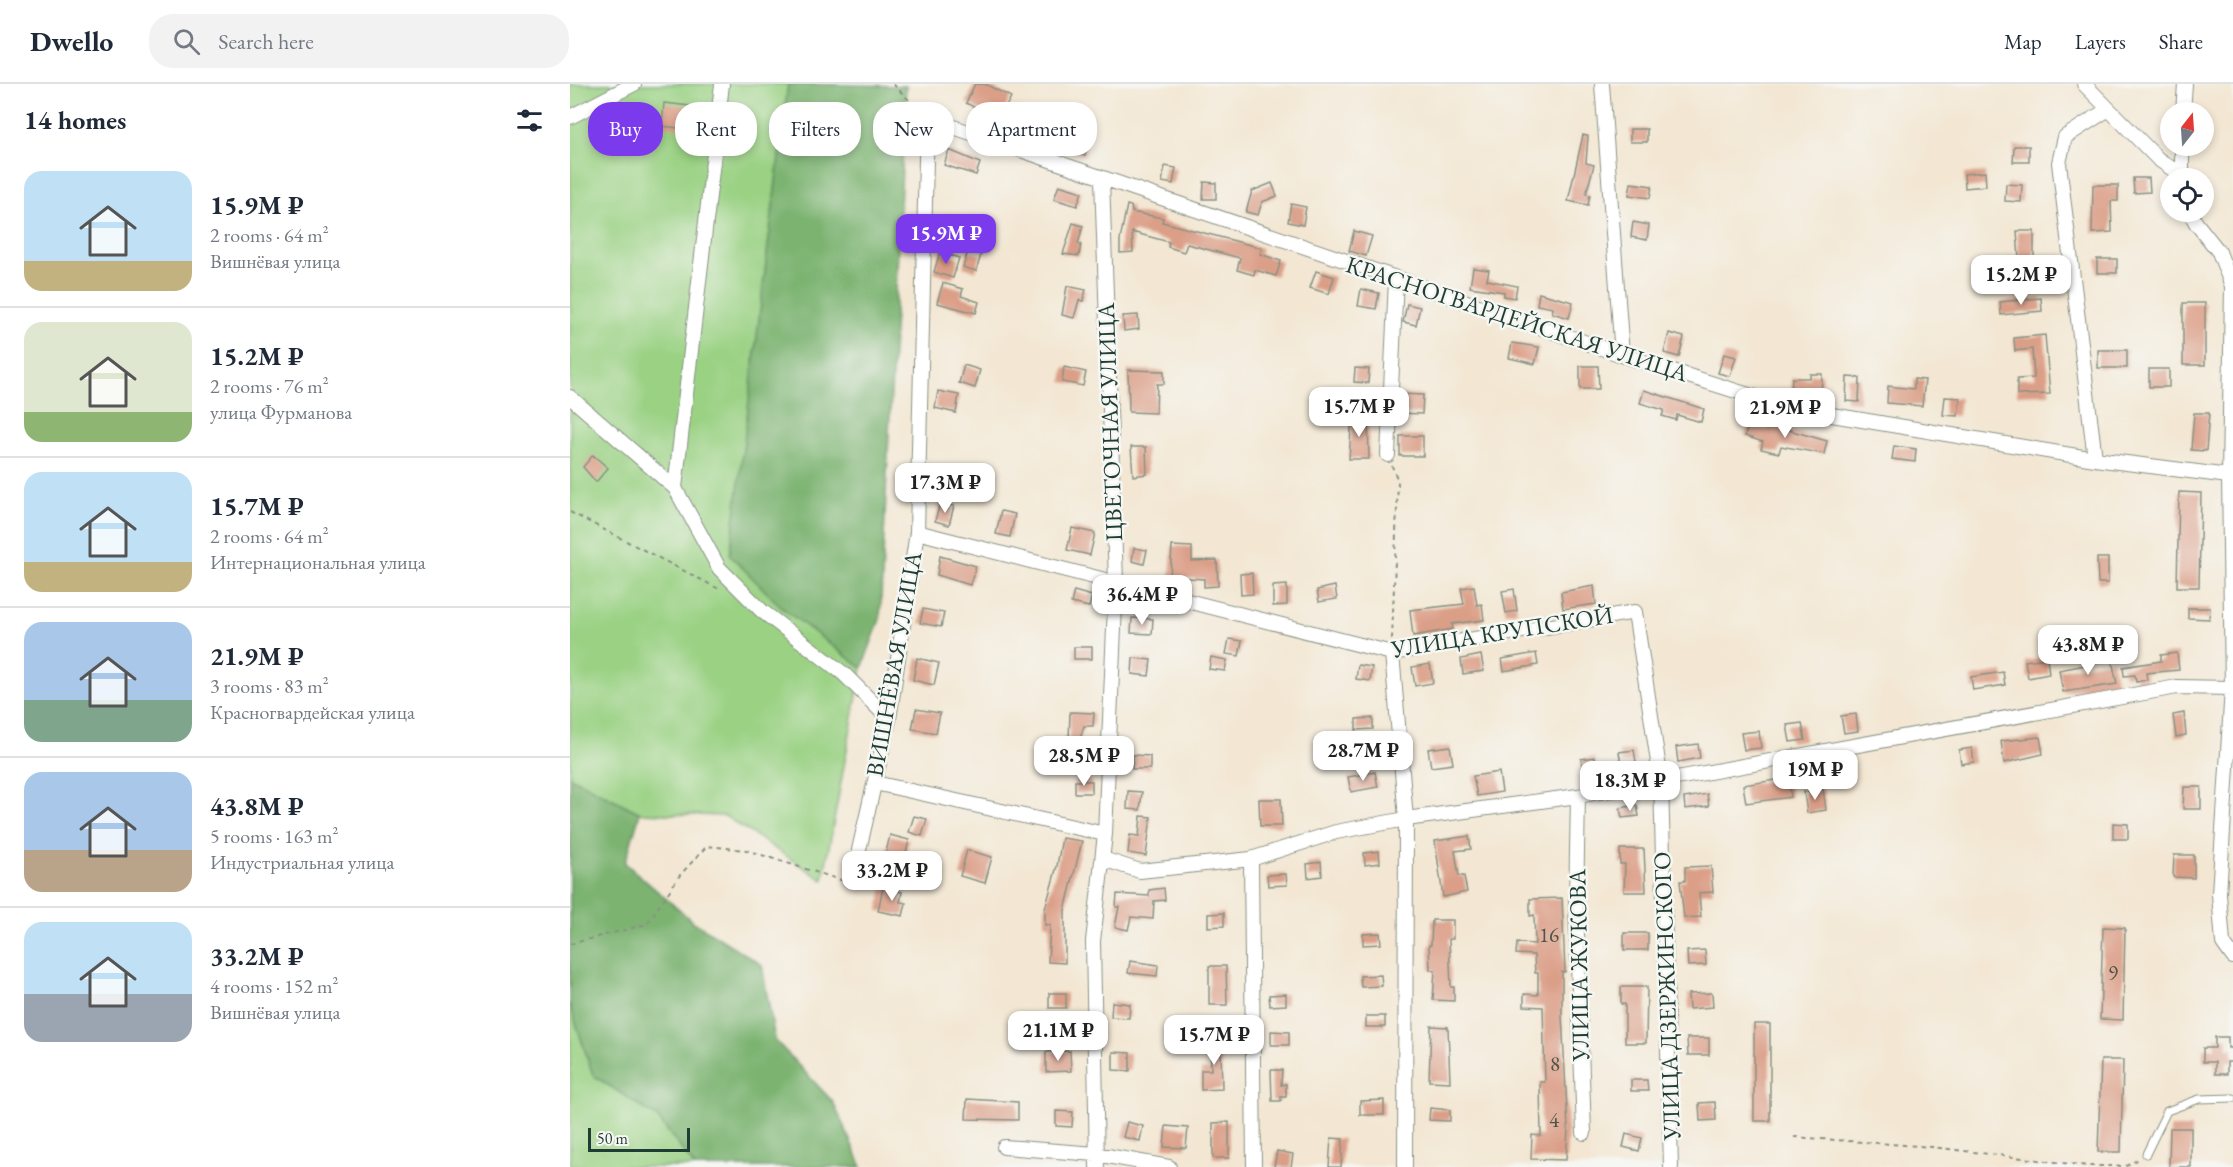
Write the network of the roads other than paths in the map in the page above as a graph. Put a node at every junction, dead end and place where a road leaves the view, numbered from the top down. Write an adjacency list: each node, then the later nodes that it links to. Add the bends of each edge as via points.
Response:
1 (634, 84): 8 (street)
2 (722, 84): 20 (street)
3 (1602, 84): 15 (street)
4 (2084, 84): 7 (street)
5 (2186, 84): 6 (street)
6 (2184, 102)
7 (2107, 110): 11 (street); 18 (street, via 2065,137 2059,163)
8 (570, 117)
9 (954, 127): 12 (street, КРАСНОГВАРДЕЙСКАЯ УЛИЦА)
10 (926, 156): 21 (street, ВИШНЁВАЯ УЛИЦА)
11 (2170, 168)
12 (1102, 179): 14 (street, КРАСНОГВАРДЕЙСКАЯ УЛИЦА); 22 (street, ЦВЕТОЧНАЯ УЛИЦА)
13 (2195, 222): 19 (street, via 2219,252 2232,286)
14 (1396, 279): 15 (street, КРАСНОГВАРДЕЙСКАЯ УЛИЦА); 17 (street)
15 (1622, 355): 18 (street, КРАСНОГВАРДЕЙСКАЯ УЛИЦА, via 1791,408)
16 (570, 397): 20 (street)
17 (1388, 455)
18 (2095, 459): 19 (street, КРАСНОГВАРДЕЙСКАЯ УЛИЦА)
19 (2229, 476): 25 (street)
20 (675, 488): 26 (street, via 719,568 762,611 844,674)
21 (917, 532): 22 (street, УЛИЦА КРУПСКОЙ); 26 (street, ВИШНЁВАЯ УЛИЦА)
22 (1116, 582): 24 (street, УЛИЦА КРУПСКОЙ); 31 (street, ЦВЕТОЧНАЯ УЛИЦА)
23 (1635, 612): 24 (street, УЛИЦА КРУПСКОЙ); 27 (street, УЛИЦА ДЗЕРЖИНСКОГО)
24 (1392, 653): 30 (street)
25 (2232, 688): 27 (street, via 2177,687); 35 (street, via 2219,894 2223,943)
26 (889, 719): 28 (street, ВИШНЁВАЯ УЛИЦА)
27 (1661, 781): 29 (street); 44 (street, УЛИЦА ДЗЕРЖИНСКОГО)
28 (875, 783): 31 (street); 32 (street, ВИШНЁВАЯ УЛИЦА)
29 (1578, 796): 30 (street); 37 (street, УЛИЦА ЖУКОВА, via 1576,906)
30 (1406, 819): 34 (street, via 1336,832); 43 (street)
31 (1105, 834): 33 (street, ЦВЕТОЧНАЯ УЛИЦА)
32 (859, 849)
33 (1103, 859): 34 (street, via 1140,871); 40 (street, ЦВЕТОЧНАЯ УЛИЦА, via 1093,940)
34 (1251, 859): 42 (street)
35 (2233, 957)
36 (2233, 1098): 39 (lane, via 2199,1099 2167,1111)
37 (1584, 1133)
38 (1004, 1147): 40 (street)
39 (2146, 1155)
40 (1097, 1160): 41 (street)
41 (1169, 1167)
42 (1254, 1167)
43 (1405, 1167)
44 (1671, 1167)

